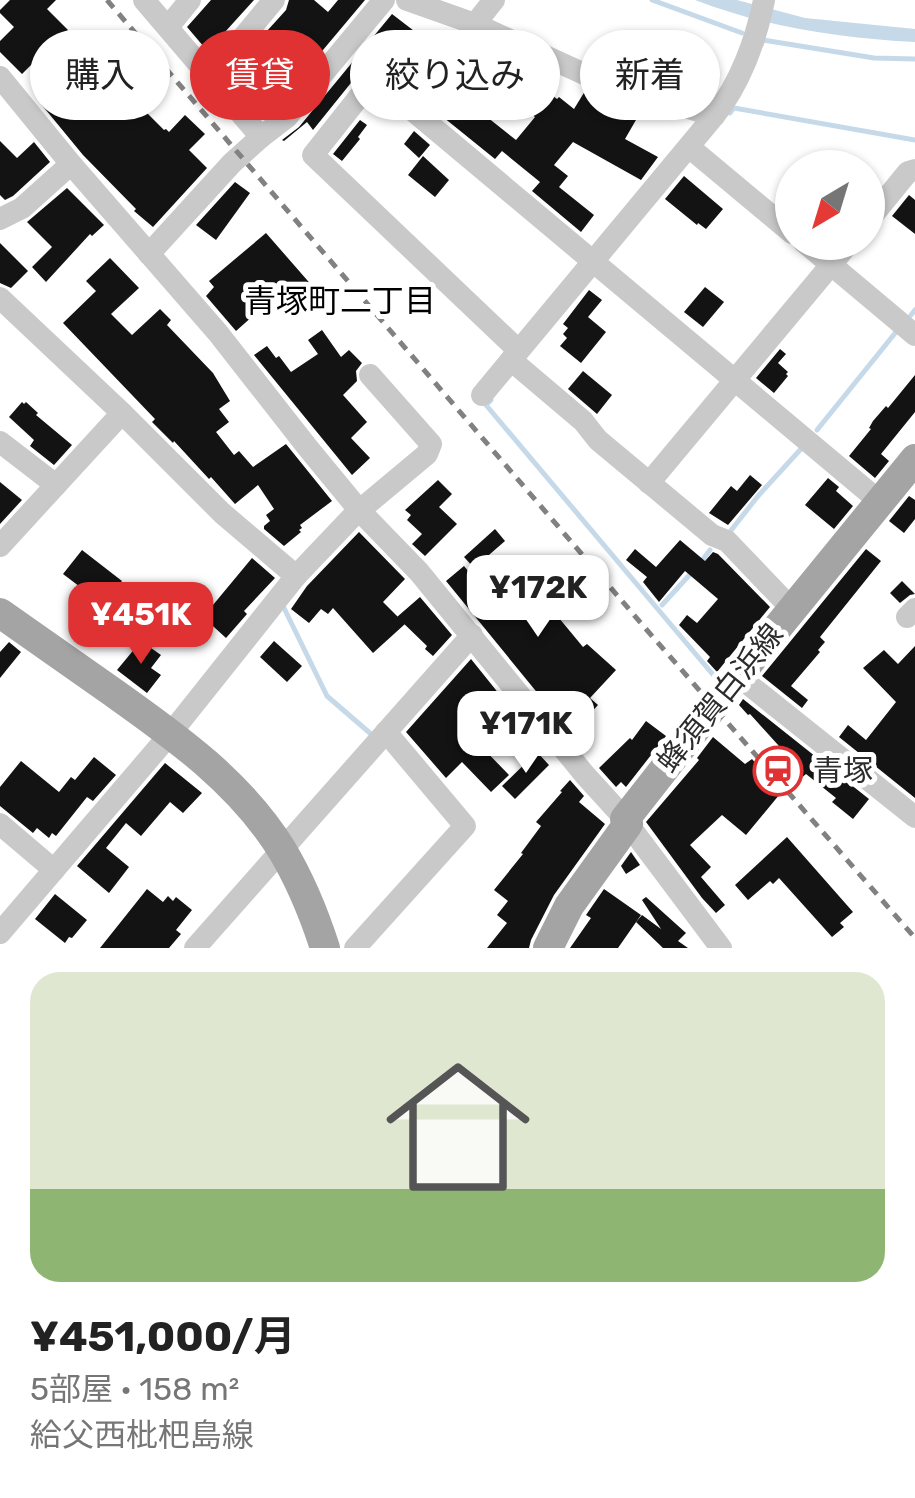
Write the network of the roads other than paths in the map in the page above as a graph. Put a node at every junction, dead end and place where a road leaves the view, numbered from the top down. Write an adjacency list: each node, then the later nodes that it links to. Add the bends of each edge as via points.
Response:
1 (144, 0): 9 (street)
2 (190, 0): 9 (street)
3 (274, 0): 10 (street)
4 (384, 0): 11 (street)
5 (408, 0): 8 (street)
6 (494, 0): 8 (street)
7 (764, 0): 17 (street)
8 (474, 24): 14 (street)
9 (168, 27): 12 (street)
10 (249, 30)
11 (342, 51): 13 (street); 21 (street, via 287,118)
12 (190, 53)
13 (350, 58)
14 (580, 71)
15 (0, 77): 23 (street)
16 (350, 108): 35 (street, via 313,155)
17 (720, 109)
18 (247, 120): 21 (street)
19 (424, 120): 31 (street)
20 (711, 120): 22 (street)
21 (261, 136): 28 (street)
22 (689, 147): 27 (street); 31 (street)
23 (71, 164): 26 (street); 28 (street)
24 (915, 170): 25 (street)
25 (885, 200)
26 (0, 219)
27 (775, 219)
28 (149, 254): 45 (street)
29 (826, 260): 32 (street)
30 (836, 260): 32 (street)
31 (592, 262): 35 (street); 37 (street)
32 (832, 265): 34 (street); 37 (street)
33 (0, 298): 39 (street)
34 (915, 334)
35 (515, 355): 38 (street); 42 (street)
36 (370, 375): 45 (street, via 430,444 427,454)
37 (734, 380): 42 (street); 44 (street)
38 (482, 395)
39 (122, 414): 43 (street); 47 (street)
40 (0, 442): 43 (street)
41 (915, 459): 44 (main road, 蜂須賀白浜線)
42 (650, 483): 48 (street, via 727,541)
43 (56, 485): 46 (street)
44 (879, 501): 48 (main road, 蜂須賀白浜線)
45 (360, 510): 47 (street); 50 (street)
46 (0, 546)
47 (296, 576): 53 (street)
48 (792, 609): 51 (main road, 蜂須賀白浜線)
49 (0, 614): 53 (main road)
50 (472, 635): 52 (street); 55 (street)
51 (738, 676): 54 (street); 55 (main road, 蜂須賀白浜線)
52 (386, 732): 57 (street); 62 (street, via 465,826)
53 (171, 733): 57 (main road, via 223,778); 58 (street)
54 (915, 817)
55 (626, 821): 63 (main road, 蜂須賀白浜線); 64 (street)
56 (0, 824): 58 (street)
57 (282, 850): 60 (street); 61 (main road)
58 (54, 870): 59 (street)
59 (0, 933)
60 (194, 948)
61 (326, 948)
62 (355, 948)
63 (548, 948)
64 (721, 948)

